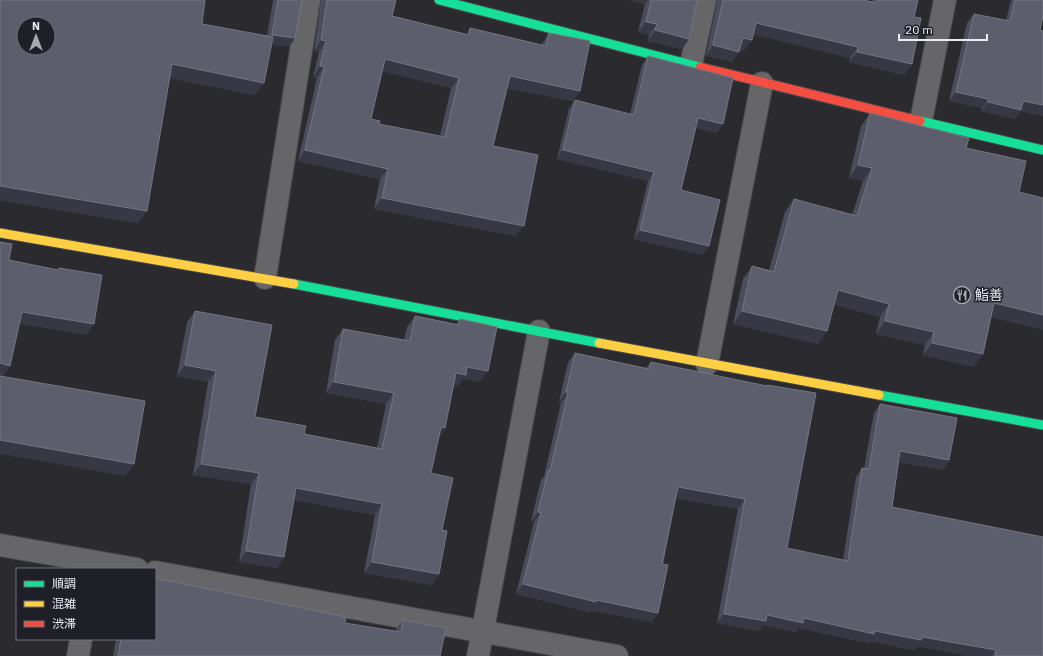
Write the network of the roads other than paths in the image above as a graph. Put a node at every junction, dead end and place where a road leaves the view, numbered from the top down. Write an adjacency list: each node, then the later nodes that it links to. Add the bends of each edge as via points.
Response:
1 (309, 0): 10 (street)
2 (439, 0): 5 (street)
3 (705, 0): 5 (street)
4 (945, 0): 7 (street)
5 (691, 65): 6 (street)
6 (762, 83): 7 (street); 12 (street)
7 (921, 121): 8 (street)
8 (1043, 150)
9 (0, 233): 10 (street)
10 (265, 278): 11 (street)
11 (538, 331): 12 (street); 18 (street)
12 (706, 364): 13 (street)
13 (1043, 426)
14 (0, 545): 15 (street)
15 (93, 565): 16 (street)
16 (126, 568)
17 (156, 572): 18 (street)
18 (482, 633): 21 (street); 22 (street)
19 (81, 640): 20 (street)
20 (78, 656)
21 (478, 656)
22 (617, 656)

